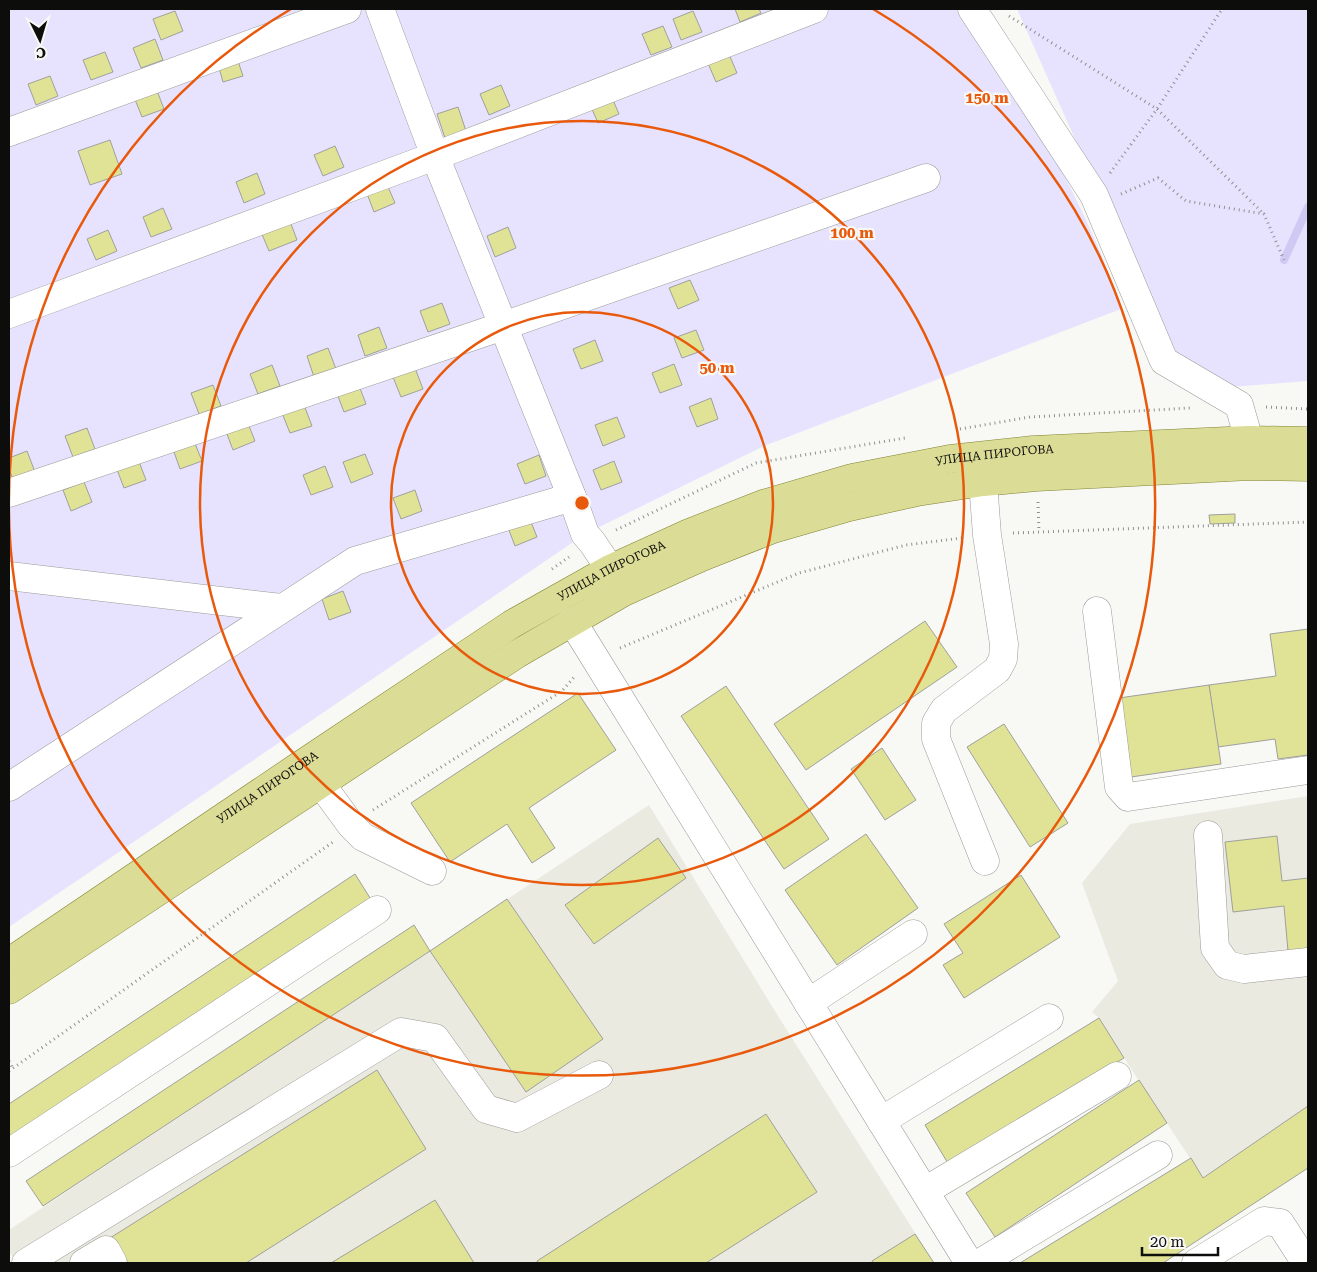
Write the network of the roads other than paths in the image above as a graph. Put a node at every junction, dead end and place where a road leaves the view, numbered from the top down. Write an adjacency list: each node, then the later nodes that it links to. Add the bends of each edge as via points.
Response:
1 (347, 9): 5 (street)
2 (380, 9): 6 (street)
3 (814, 9): 6 (street)
4 (972, 9): 11 (street, via 1096,200 1164,361 1239,405)
5 (9, 132)
6 (435, 156): 8 (street); 9 (street)
7 (926, 178): 9 (street)
8 (9, 314)
9 (503, 326): 14 (street); 15 (street)
10 (1308, 441): 11 (main road, УЛИЦА ПИРОГОВА)
11 (1250, 453): 12 (main road, УЛИЦА ПИРОГОВА); 13 (main road, УЛИЦА ПИРОГОВА, via 1036,477)
12 (1308, 467)
13 (981, 469): 16 (main road, УЛИЦА ПИРОГОВА, via 950,459 852,478 763,504); 18 (main road, УЛИЦА ПИРОГОВА, via 917,492 773,529); 28 (street, via 1004,644 1003,659 997,670 944,710 936,723 936,739)
14 (9, 493)
15 (572, 497): 16 (street, via 585,534); 20 (street, via 355,561)
16 (610, 569): 18 (main road); 19 (main road, УЛИЦА ПИРОГОВА)
17 (9, 576): 20 (street)
18 (624, 592): 22 (main road, УЛИЦА ПИРОГОВА)
19 (558, 598): 22 (main road); 23 (main road, УЛИЦА ПИРОГОВА, via 512,624)
20 (281, 608): 26 (street)
21 (1097, 611): 24 (street, via 1119,787 1128,797)
22 (572, 621): 25 (main road, УЛИЦА ПИРОГОВА); 35 (street)
23 (305, 762): 25 (main road); 32 (main road, УЛИЦА ПИРОГОВА)
24 (1308, 770)
25 (321, 784): 29 (street, via 363,837); 34 (main road, УЛИЦА ПИРОГОВА)
26 (9, 787)
27 (1208, 836): 33 (street, via 1216,948 1227,965 1244,968)
28 (984, 861)
29 (432, 871)
30 (377, 910): 40 (street)
31 (914, 934): 35 (street)
32 (9, 962)
33 (1308, 962)
34 (9, 990)
35 (808, 1003): 39 (street)
36 (1049, 1018): 39 (street)
37 (600, 1075): 43 (street, via 517,1118 486,1109 435,1038 401,1032)
38 (1117, 1076): 42 (street)
39 (881, 1121): 42 (street)
40 (9, 1152)
41 (1158, 1155): 47 (street)
42 (924, 1191): 46 (street)
43 (90, 1224): 44 (street); 45 (street)
44 (101, 1259)
45 (26, 1263)
46 (969, 1263)
47 (980, 1263)
48 (1196, 1263): 49 (street, via 1264,1221 1280,1223)
49 (1306, 1263)

